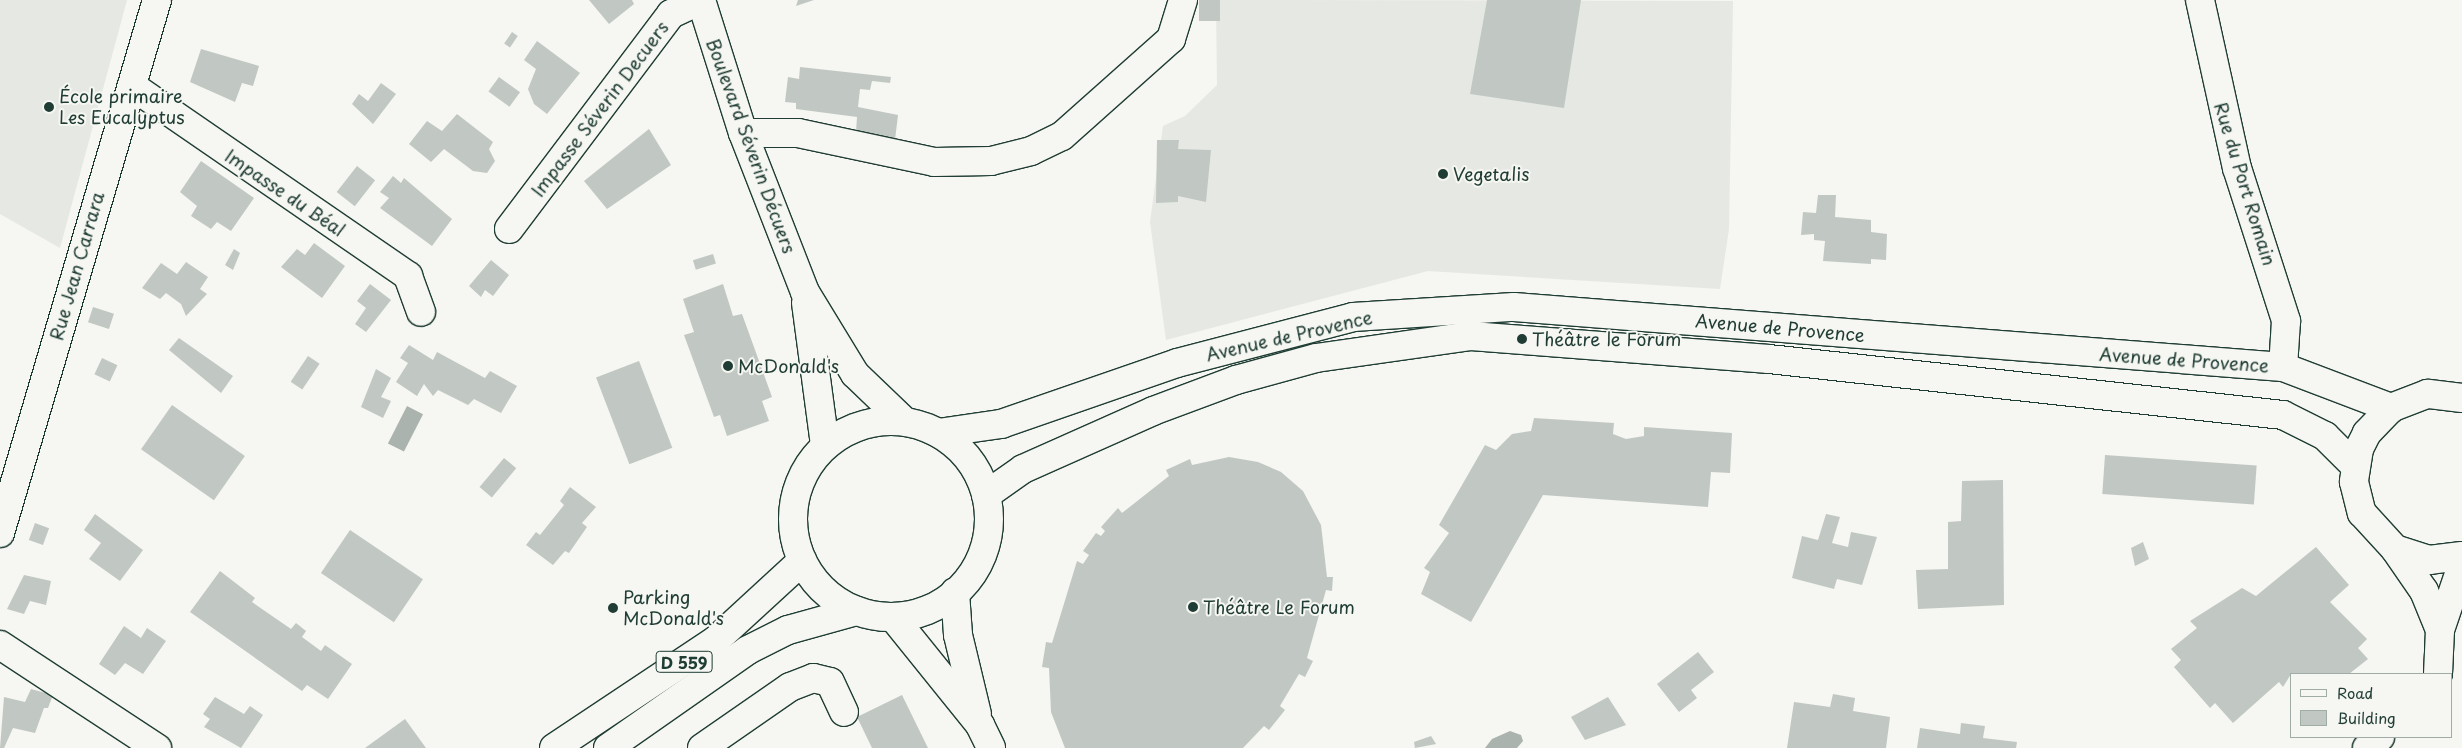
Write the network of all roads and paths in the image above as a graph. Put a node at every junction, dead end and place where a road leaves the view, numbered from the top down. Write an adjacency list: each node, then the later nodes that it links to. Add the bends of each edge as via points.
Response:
1 (157, 0): 5 (main road, Rue Jean Carrara)
2 (701, 0): 6 (main road, Boulevard Séverin Décuers); 7 (main road, Impasse Séverin Decuers, via 672,14)
3 (1183, 0): 6 (main road, via 1171,39 1062,136 1031,151 991,161 934,162 798,133)
4 (2200, 0): 10 (main road, Rue du Port Romain, via 2237,168 2286,321)
5 (132, 86): 9 (main road, Impasse du Béal, via 408,276); 18 (main road, Rue Jean Carrara)
6 (743, 133): 8 (main road, Boulevard Séverin Décuers)
7 (509, 229)
8 (805, 292): 13 (main road, Boulevard Séverin Décuers, via 855,374); 15 (main road, Boulevard Séverin Décuers)
9 (421, 312)
10 (2283, 367): 12 (main road, Avenue de Provence); 14 (main road, Avenue de Provence, via 1514,307 1446,308 1353,317 1265,338 1176,363 1001,424)
11 (2462, 398): 12 (main road, via 2427,394)
12 (2391, 408): 16 (main road, via 2367,433)
13 (904, 422): 14 (main road); 15 (main road, via 858,427)
14 (938, 433): 17 (main road, via 960,449 976,470)
15 (825, 445): 21 (main road, via 797,488 794,529)
16 (2355, 466): 17 (main road, Avenue de Provence, via 2325,436 2282,416 1769,359 1472,336 1326,356 1236,380 1153,411 1023,469); 19 (main road, via 2362,513)
17 (986, 495): 23 (main road, via 989,516 983,551 970,577)
18 (0, 533)
19 (2395, 549): 20 (main road, via 2429,560); 26 (main road, via 2424,591)
20 (2462, 556)
21 (802, 562): 24 (main road, via 824,591); 33 (main road, D 559, via 716,640)
22 (2462, 564): 26 (main road)
23 (955, 592): 25 (main road, via 916,613); 30 (main road, via 958,635)
24 (856, 610): 25 (main road); 34 (main road, D 559, via 788,630 748,650)
25 (893, 617): 30 (main road)
26 (2448, 635): 28 (main road)
27 (0, 645): 32 (main road)
28 (2438, 673)
29 (844, 712): 35 (main road, via 830,682 813,678 790,686)
30 (985, 737)
31 (2379, 738): 36 (main road)
32 (157, 748)
33 (554, 748)
34 (608, 748)
35 (702, 748)
36 (2366, 748)

